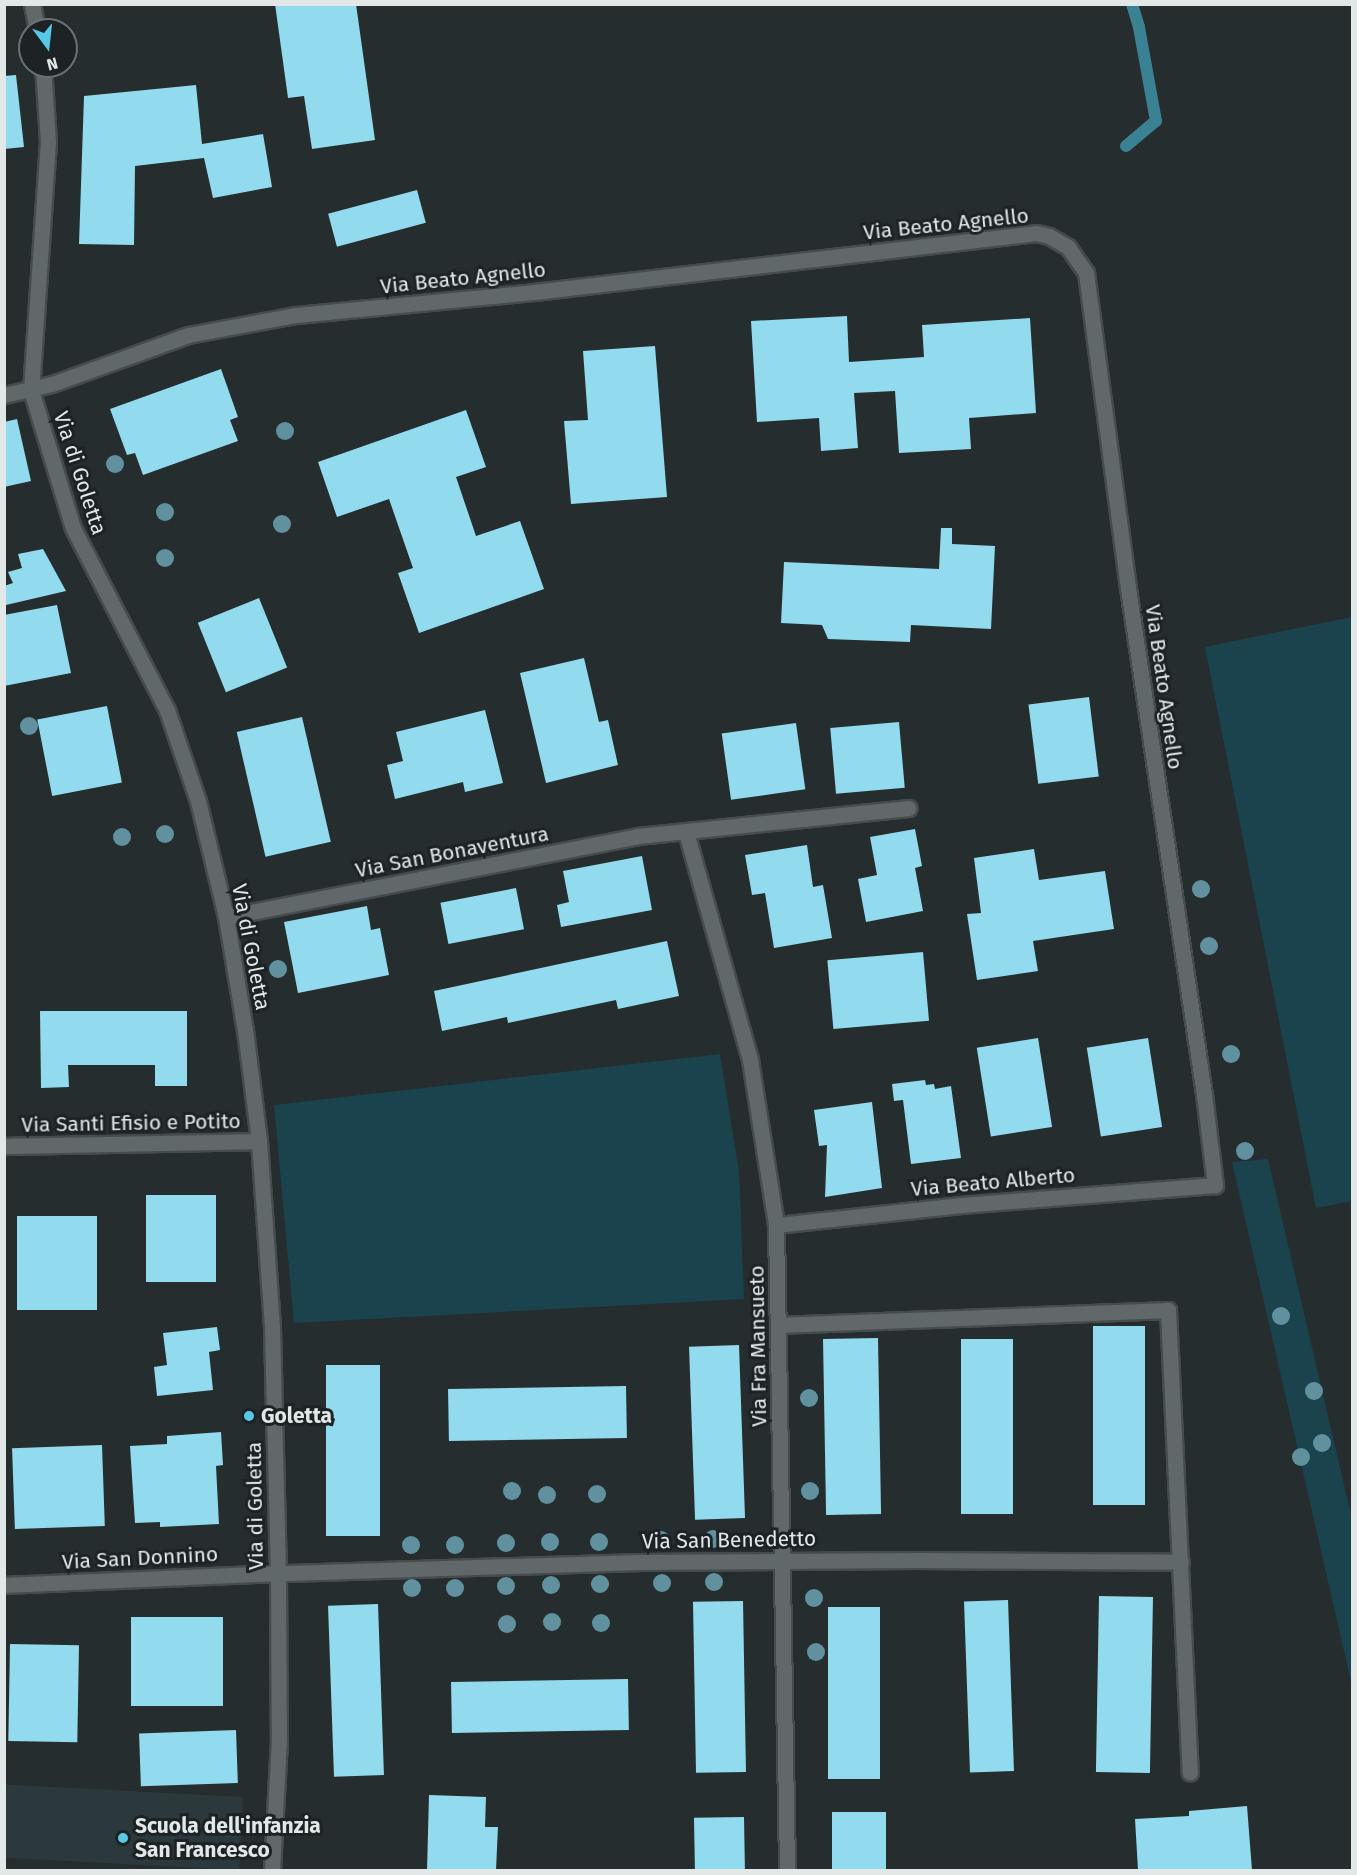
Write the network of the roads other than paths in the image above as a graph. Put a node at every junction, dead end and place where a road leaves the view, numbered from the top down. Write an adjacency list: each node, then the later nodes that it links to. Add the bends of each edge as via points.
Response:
1 (44, 78): 2 (street, Via di Goletta, via 48,141)
2 (31, 390): 3 (street, Via Beato Agnello); 6 (street, Via di Goletta, via 74,528 167,710 183,751); 9 (street, Via Beato Agnello, via 188,335 296,315 534,292 1036,233 1068,247 1086,273)
3 (4, 396)
4 (909, 808): 5 (street, Via San Bonaventura)
5 (686, 832): 6 (street, Via San Bonaventura, via 638,836); 10 (street, Via Fra Mansueto, via 750,1060)
6 (226, 917): 7 (street, Via di Goletta)
7 (259, 1141): 8 (street, Via Santi Efisio e Potito); 14 (street, Via di Goletta, via 272,1328)
8 (4, 1146)
9 (1215, 1185): 10 (street, Via Beato Alberto, via 961,1205)
10 (776, 1225): 11 (street, Via Fra Mansueto)
11 (778, 1325): 12 (street, Via Fra Mansueto); 13 (street, via 1168,1310)
12 (783, 1560): 13 (street, Via San Benedetto); 14 (street, Via San Benedetto); 18 (street, Via Fra Mansueto)
13 (1181, 1562): 16 (street)
14 (278, 1574): 15 (street, Via San Donnino); 17 (street, Via di Goletta, via 279,1740)
15 (4, 1585)
16 (1190, 1772)
17 (272, 1870)
18 (787, 1870)

